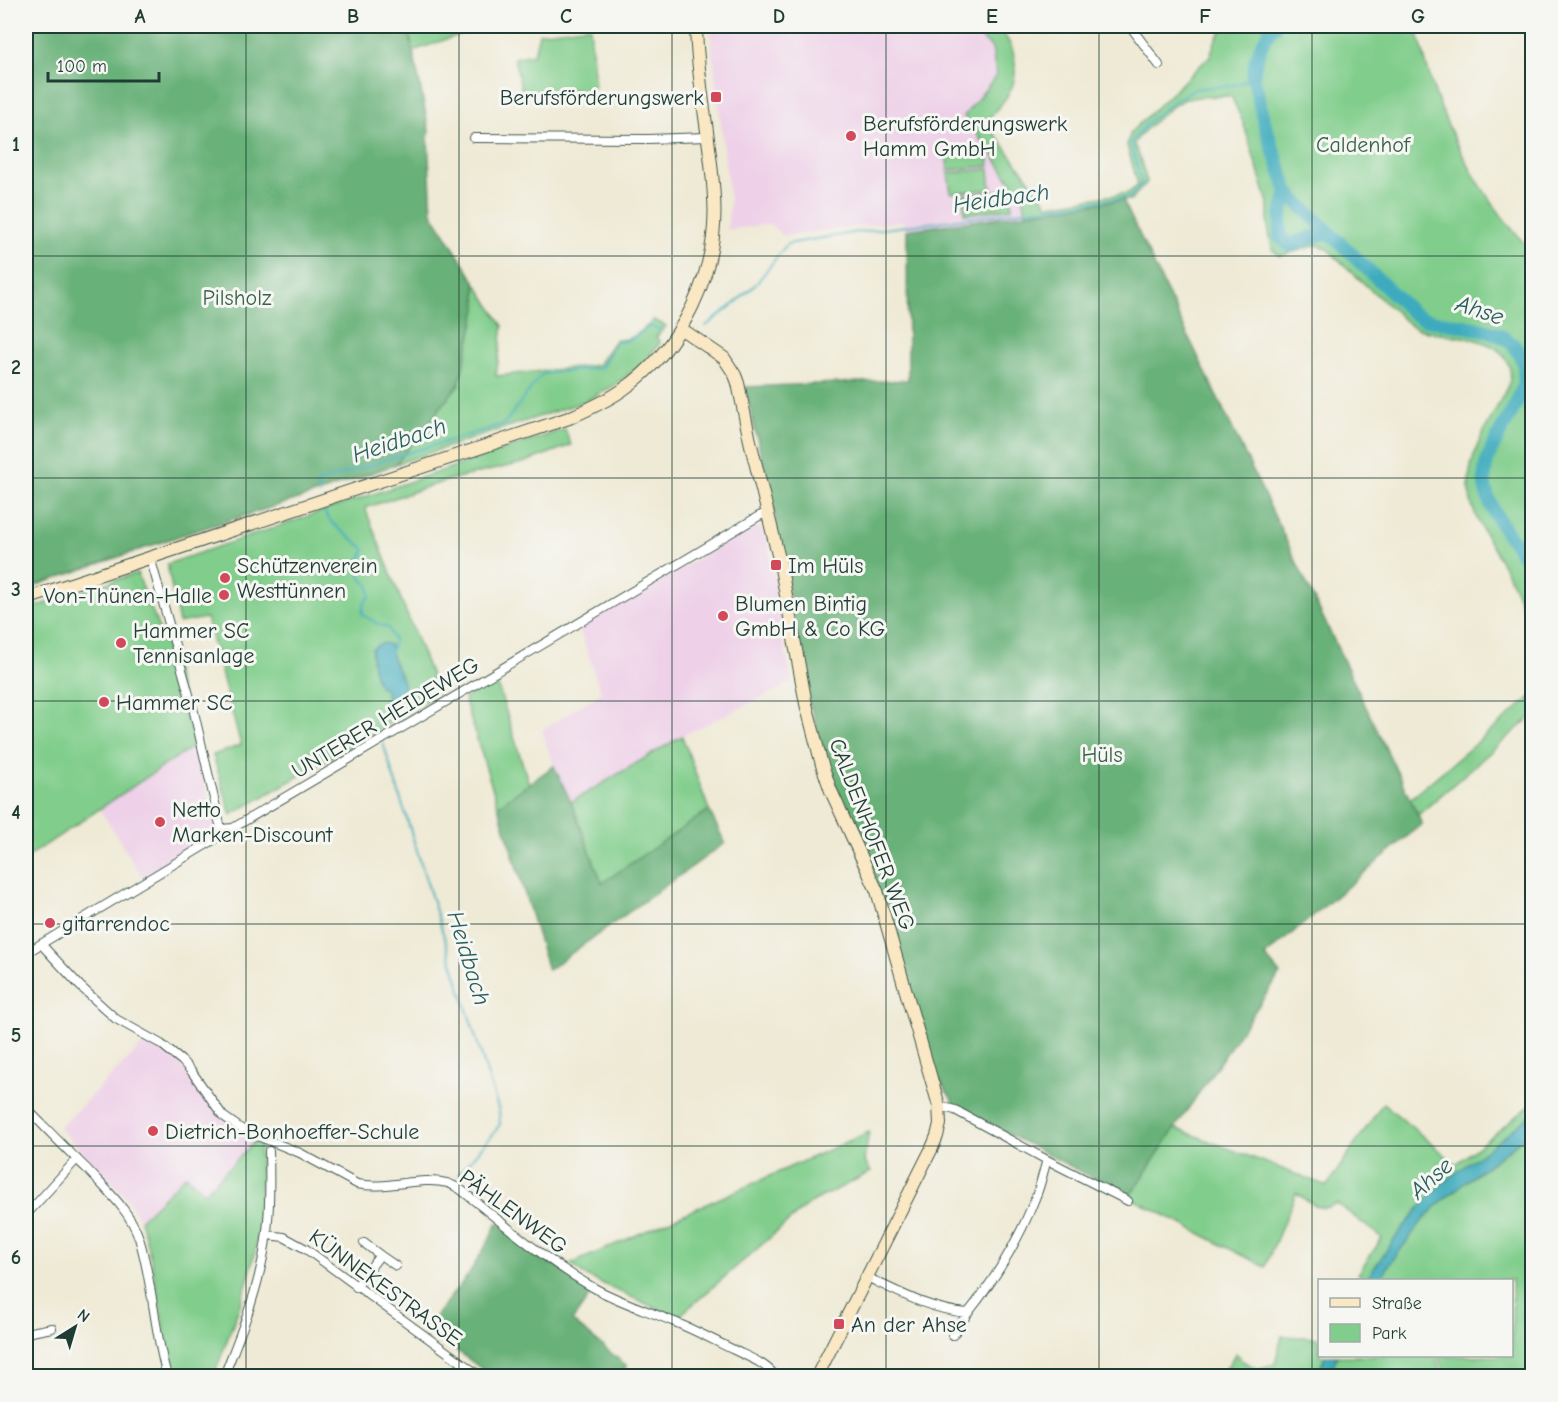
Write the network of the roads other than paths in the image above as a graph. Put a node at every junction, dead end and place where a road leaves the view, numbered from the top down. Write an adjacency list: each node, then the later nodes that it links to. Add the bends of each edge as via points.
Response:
1 (696, 26): 4 (main road)
2 (1130, 26): 3 (street)
3 (1159, 66)
4 (707, 137): 5 (street); 6 (main road, via 714,198 713,237 702,284)
5 (474, 138)
6 (680, 328): 7 (main road, CALDENHOFER WEG, via 717,352 735,375); 8 (main road, via 650,367 622,391 596,406)
7 (767, 513): 10 (street, UNTERER HEIDEWEG, via 233,828); 13 (main road, CALDENHOFER WEG, via 822,765 877,891)
8 (150, 557): 9 (main road); 10 (street, via 194,712)
9 (26, 599)
10 (221, 830): 11 (street, UNTERER HEIDEWEG, via 217,838)
11 (41, 944): 12 (street, UNTERER HEIDEWEG); 33 (street, PÄHLENWEG, via 116,1019 172,1051 223,1116 243,1130 300,1153 357,1184 447,1183 460,1189 579,1279 706,1336 760,1363)
12 (26, 953)
13 (939, 1106): 17 (street, via 955,1110); 24 (main road, CALDENHOFER WEG, via 940,1124 932,1148)
14 (26, 1108): 16 (street)
15 (269, 1152): 20 (street)
16 (77, 1159): 19 (street); 31 (street, via 119,1203 139,1237)
17 (1047, 1160): 18 (street); 26 (street, via 1037,1195 1017,1237)
18 (1128, 1201)
19 (26, 1215)
20 (267, 1234): 25 (street, KÜNNEKESTRASSE, via 284,1237 306,1249); 32 (street, via 256,1286)
21 (364, 1242): 22 (street)
22 (380, 1255): 23 (street); 25 (street)
23 (396, 1266)
24 (867, 1277): 26 (street, via 919,1302); 34 (main road, CALDENHOFER WEG)
25 (356, 1287): 30 (street, KÜNNEKESTRASSE)
26 (968, 1313): 29 (street)
27 (52, 1328): 28 (street)
28 (26, 1333)
29 (953, 1335)
30 (476, 1376)
31 (167, 1377)
32 (224, 1377)
33 (776, 1377)
34 (817, 1377)

